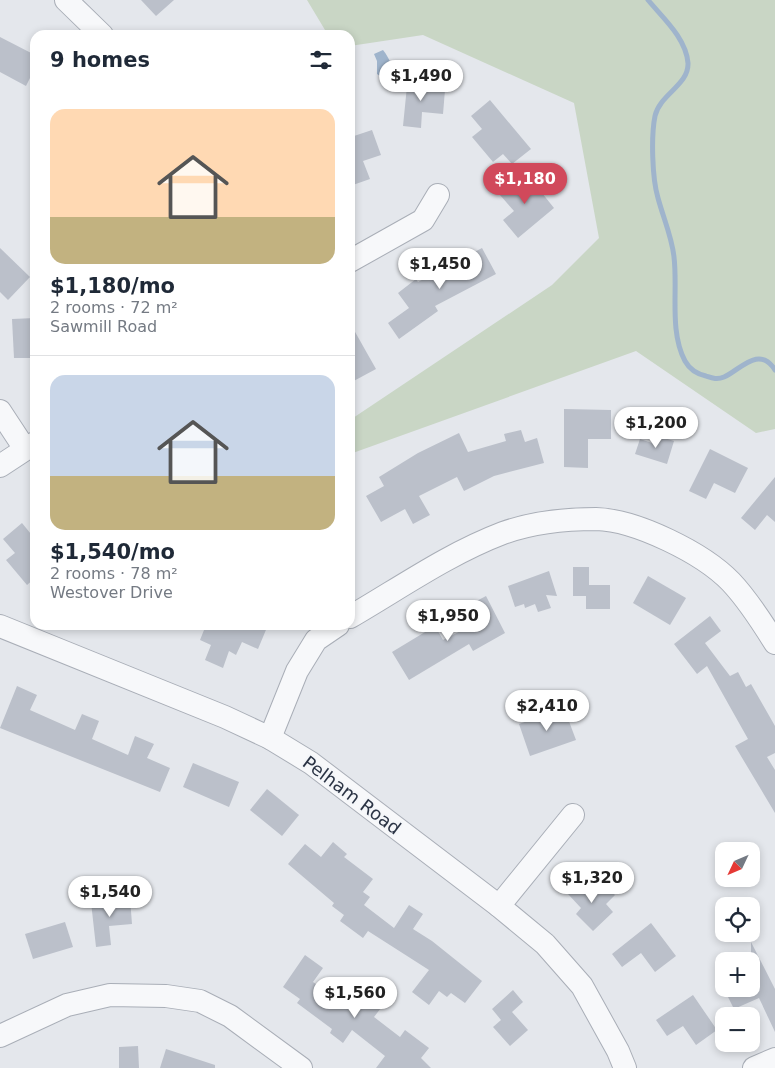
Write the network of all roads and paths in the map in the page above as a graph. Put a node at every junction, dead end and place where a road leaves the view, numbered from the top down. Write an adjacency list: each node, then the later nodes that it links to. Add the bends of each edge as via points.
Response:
1 (66, 0): 2 (street)
2 (97, 30)
3 (438, 195): 4 (street, via 422,220)
4 (355, 258)
5 (0, 412): 6 (street)
6 (30, 446): 7 (street)
7 (0, 466)
8 (355, 614): 11 (street, via 464,550 504,532 546,522 597,519 647,531 691,551 731,581)
9 (0, 626): 12 (street, Pelham Road)
10 (331, 630): 12 (street, via 316,640 297,671)
11 (775, 643)
12 (270, 738): 14 (street, Pelham Road, via 311,763)
13 (573, 815): 14 (street)
14 (498, 906): 18 (street, Pelham Road, via 545,944 582,986)
15 (0, 1036): 17 (street, via 67,1005 110,995 166,996 200,1001 230,1016)
16 (775, 1059): 19 (street)
17 (301, 1068)
18 (625, 1068)
19 (754, 1068)

